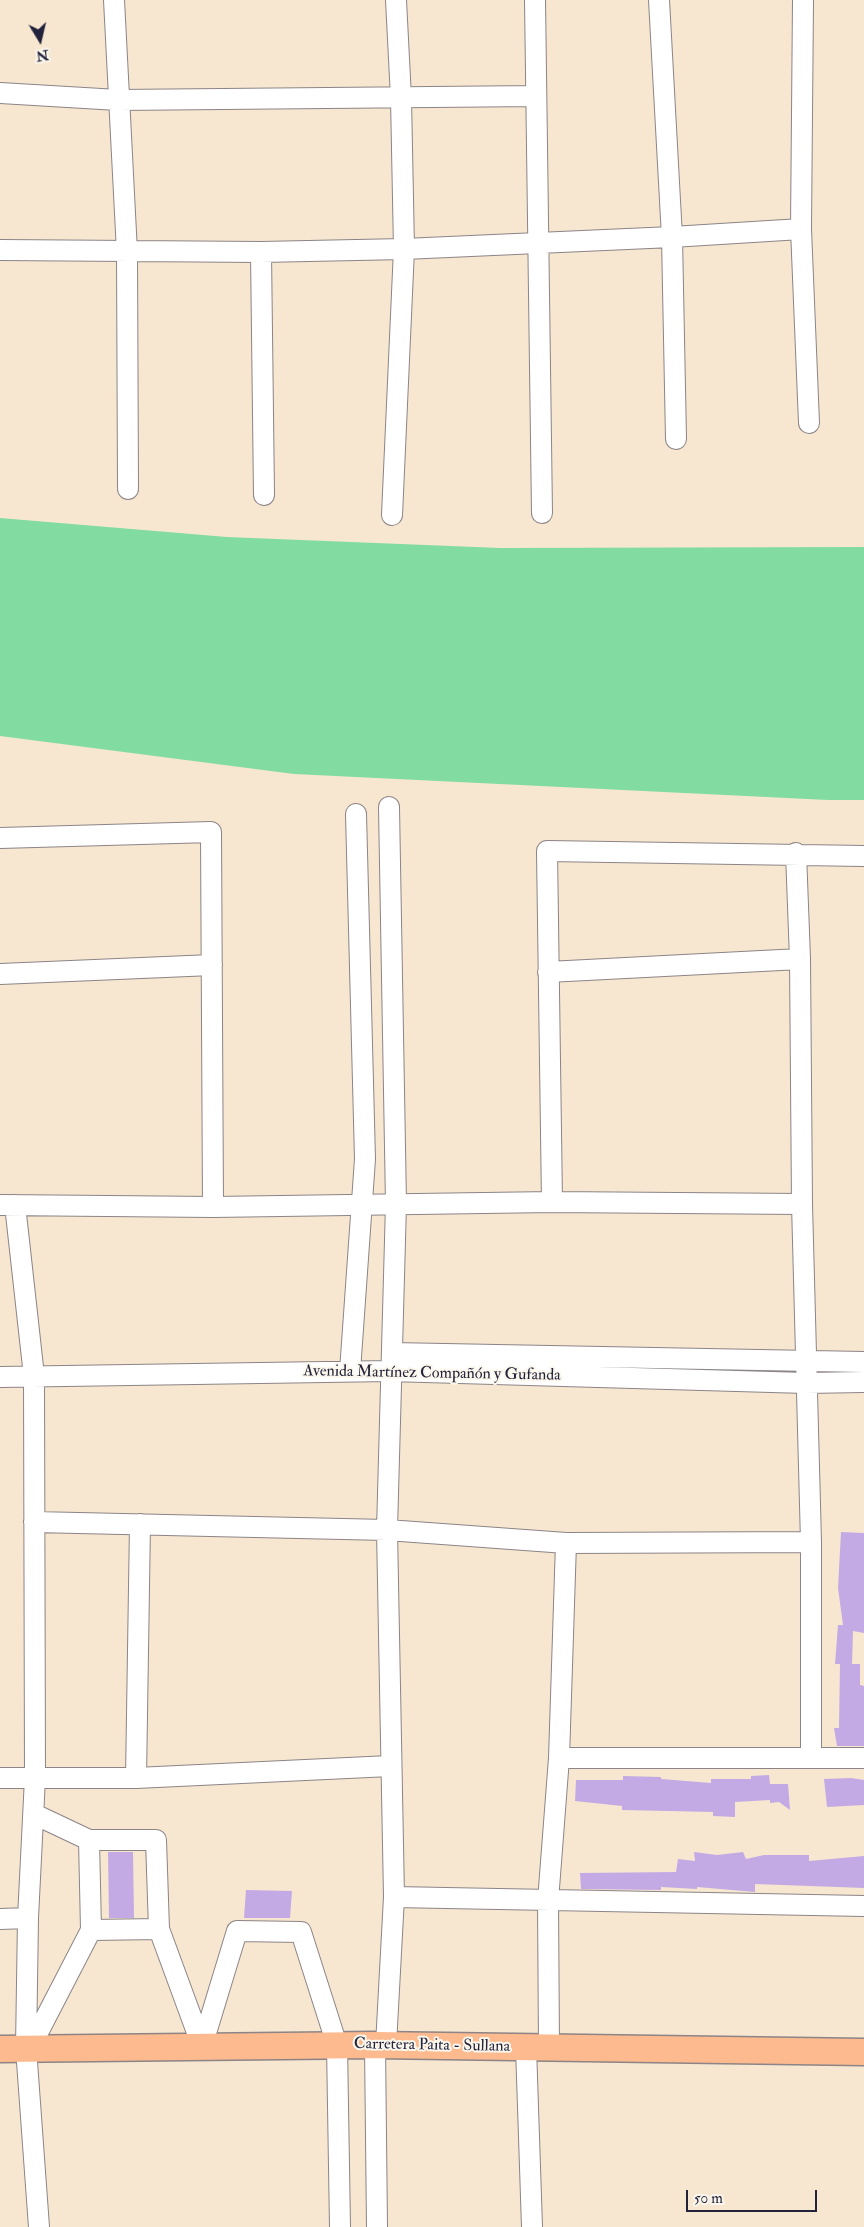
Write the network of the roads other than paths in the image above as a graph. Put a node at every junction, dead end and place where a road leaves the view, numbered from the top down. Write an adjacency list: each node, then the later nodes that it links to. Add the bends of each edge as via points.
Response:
1 (114, 0): 9 (street)
2 (396, 0): 8 (street)
3 (535, 0): 7 (street)
4 (659, 0): 11 (street)
5 (803, 0): 10 (street)
6 (0, 93): 9 (street)
7 (536, 96): 8 (street); 12 (street)
8 (401, 98): 9 (street); 13 (street)
9 (118, 100): 15 (street)
10 (801, 229): 11 (street); 17 (street)
11 (672, 238): 12 (street); 18 (street)
12 (537, 243): 13 (street); 21 (street)
13 (404, 249): 16 (street); 22 (street)
14 (0, 250): 15 (street)
15 (127, 252): 16 (street); 19 (street)
16 (261, 252): 20 (street)
17 (809, 423)
18 (676, 439)
19 (128, 489)
20 (264, 495)
21 (542, 513)
22 (392, 515)
23 (389, 807): 33 (street)
24 (356, 814): 36 (street, via 365,1159)
25 (0, 838): 29 (street, via 211,832)
26 (796, 853): 27 (street); 28 (street); 30 (street, via 547,851)
27 (864, 856)
28 (800, 959): 30 (street); 34 (street)
29 (212, 965): 31 (street); 37 (street)
30 (548, 972): 32 (street)
31 (0, 974)
32 (552, 1202): 33 (street); 34 (street)
33 (396, 1204): 36 (street); 39 (street)
34 (802, 1204): 38 (street)
35 (7, 1205): 37 (street); 42 (street)
36 (363, 1205): 37 (street); 41 (street)
37 (213, 1207)
38 (806, 1361): 39 (street, Avenida Martínez Compañón y Gufanda); 40 (street, Avenida Martínez Compañón y Gufanda); 45 (street)
39 (391, 1362): 41 (street, Avenida Martínez Compañón y Gufanda); 45 (street, Avenida Martínez Compañón y Gufanda); 48 (street)
40 (864, 1362)
41 (350, 1371): 42 (street, Avenida Martínez Compañón y Gufanda)
42 (34, 1376): 43 (street, Avenida Martínez Compañón y Gufanda); 46 (street)
43 (0, 1378)
44 (864, 1382): 45 (street, Avenida Martínez Compañón y Gufanda)
45 (806, 1383): 49 (street)
46 (34, 1522): 47 (street); 56 (street)
47 (140, 1524): 48 (street); 57 (street)
48 (387, 1530): 50 (street); 54 (street)
49 (811, 1542): 50 (street); 52 (street)
50 (566, 1543): 51 (street)
51 (558, 1758): 52 (street); 61 (street)
52 (812, 1758): 53 (street)
53 (864, 1758)
54 (390, 1766): 57 (street); 60 (street)
55 (0, 1778): 56 (street)
56 (35, 1778): 57 (street); 58 (street)
57 (136, 1778)
58 (34, 1814): 59 (street); 63 (street)
59 (89, 1840): 65 (street, via 156,1840); 66 (street)
60 (394, 1898): 61 (street); 68 (street)
61 (548, 1901): 62 (street); 70 (street)
62 (864, 1906)
63 (28, 1918): 64 (street); 72 (street)
64 (0, 1919)
65 (159, 1929): 66 (street); 69 (street)
66 (91, 1930): 72 (street)
67 (337, 2045): 68 (main road, Carretera Paita - Sullana); 69 (main road, Carretera Paita - Sullana); 69 (street, via 301,1932 237,1931); 75 (street)
68 (381, 2045): 70 (main road, Carretera Paita - Sullana); 76 (street)
69 (202, 2046): 72 (main road, Carretera Paita - Sullana)
70 (537, 2047): 71 (main road, Carretera Paita - Sullana); 77 (street)
71 (860, 2047)
72 (28, 2048): 73 (main road, Carretera Paita - Sullana); 74 (street)
73 (0, 2049)
74 (39, 2227)
75 (340, 2227)
76 (377, 2227)
77 (532, 2227)

